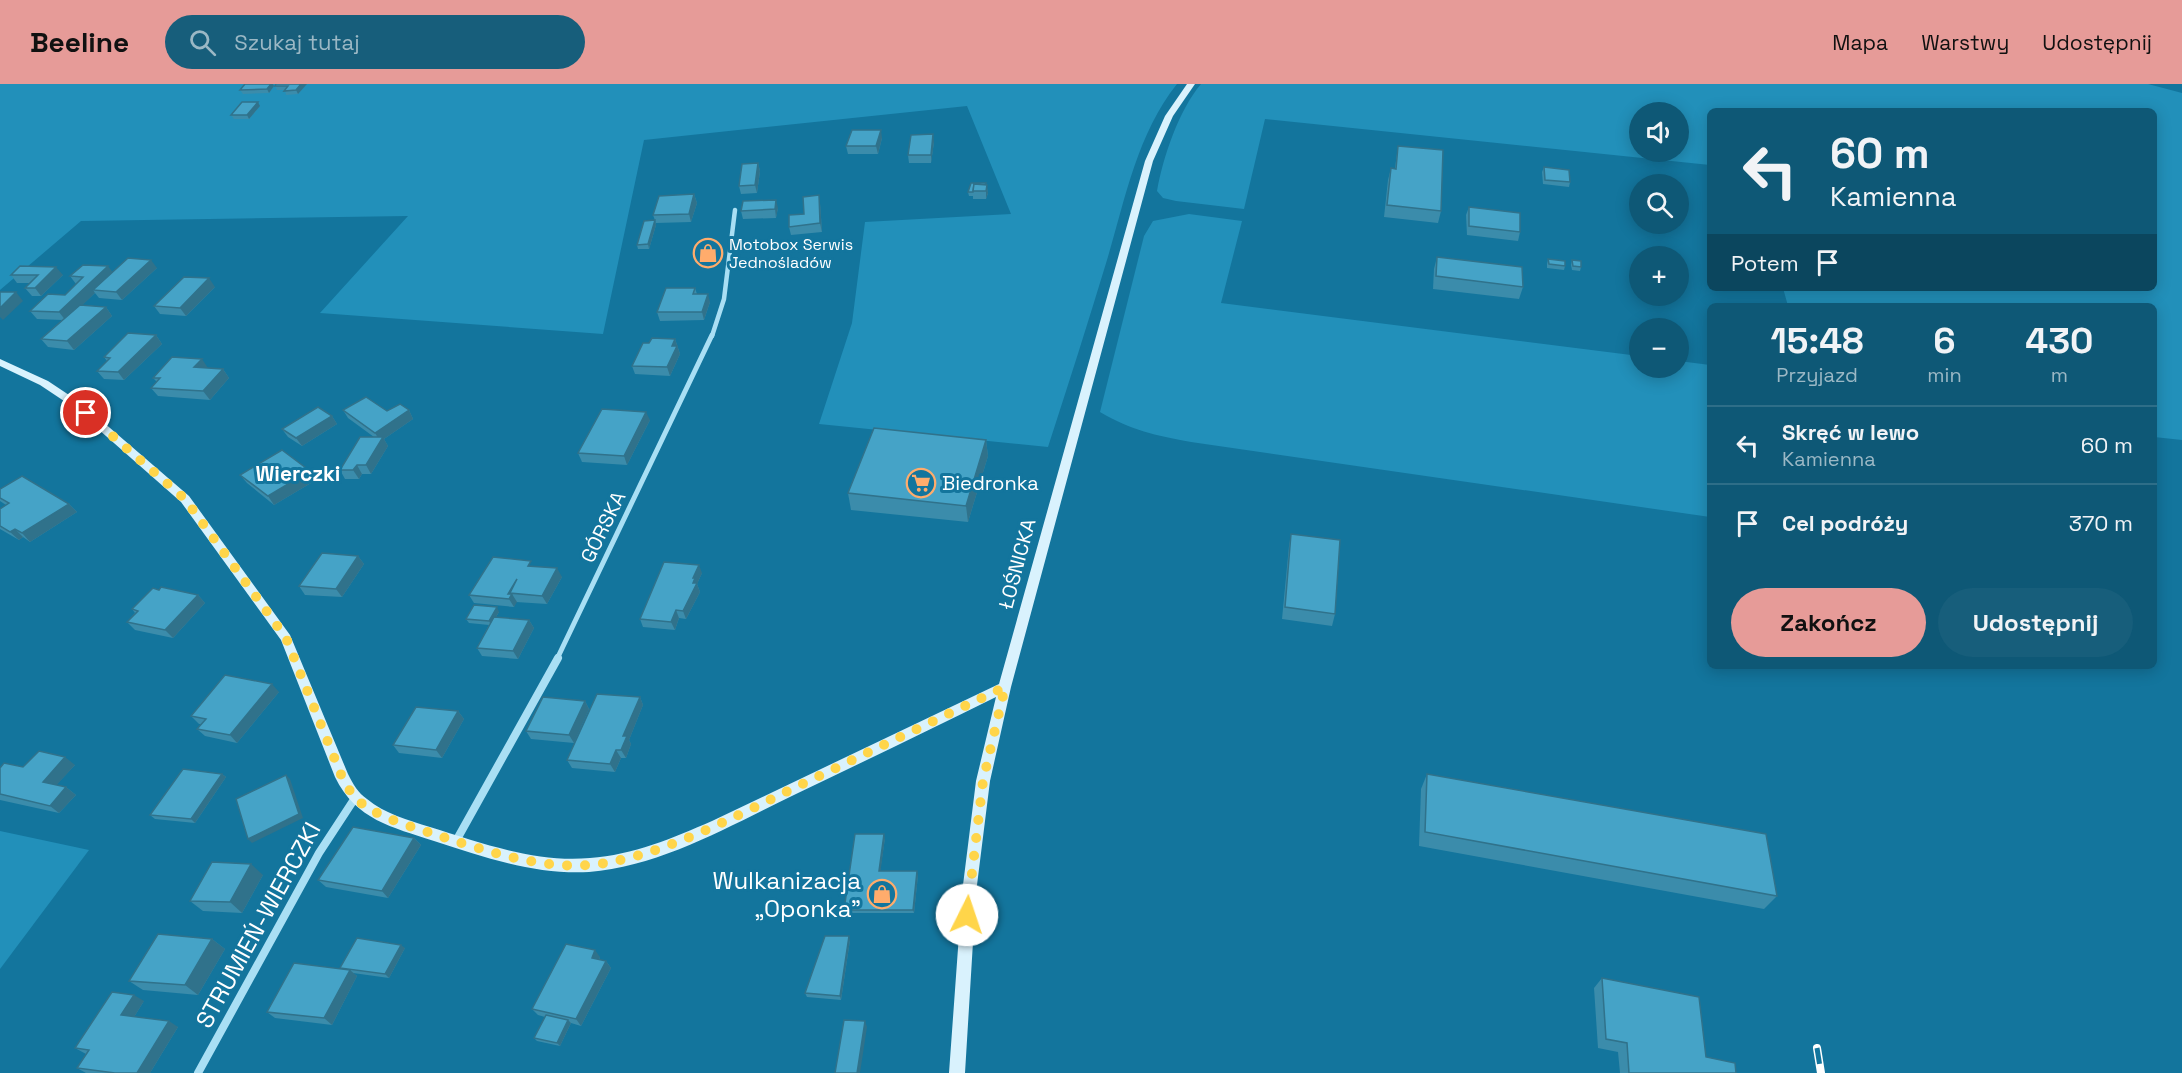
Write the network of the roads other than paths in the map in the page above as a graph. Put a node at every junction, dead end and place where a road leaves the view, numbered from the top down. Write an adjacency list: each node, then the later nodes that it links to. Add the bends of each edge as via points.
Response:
1 (1191, 84): 4 (street, ŁOŚNICKA, via 1169,116 1149,161)
2 (735, 210): 6 (street, GÓRSKA, via 724,299 715,329 567,640)
3 (0, 362): 5 (street, via 44,382 77,405 185,499 286,638 342,777)
4 (1005, 687): 6 (street, via 738,815 672,844 630,856 591,865 567,865 523,859); 8 (street, ŁOŚNICKA, via 983,781 969,893)
5 (355, 798): 6 (street, via 387,818); 7 (street, STRUMIEŃ-WIERCZKI, via 319,852)
6 (456, 841)
7 (198, 1073)
8 (957, 1073)

